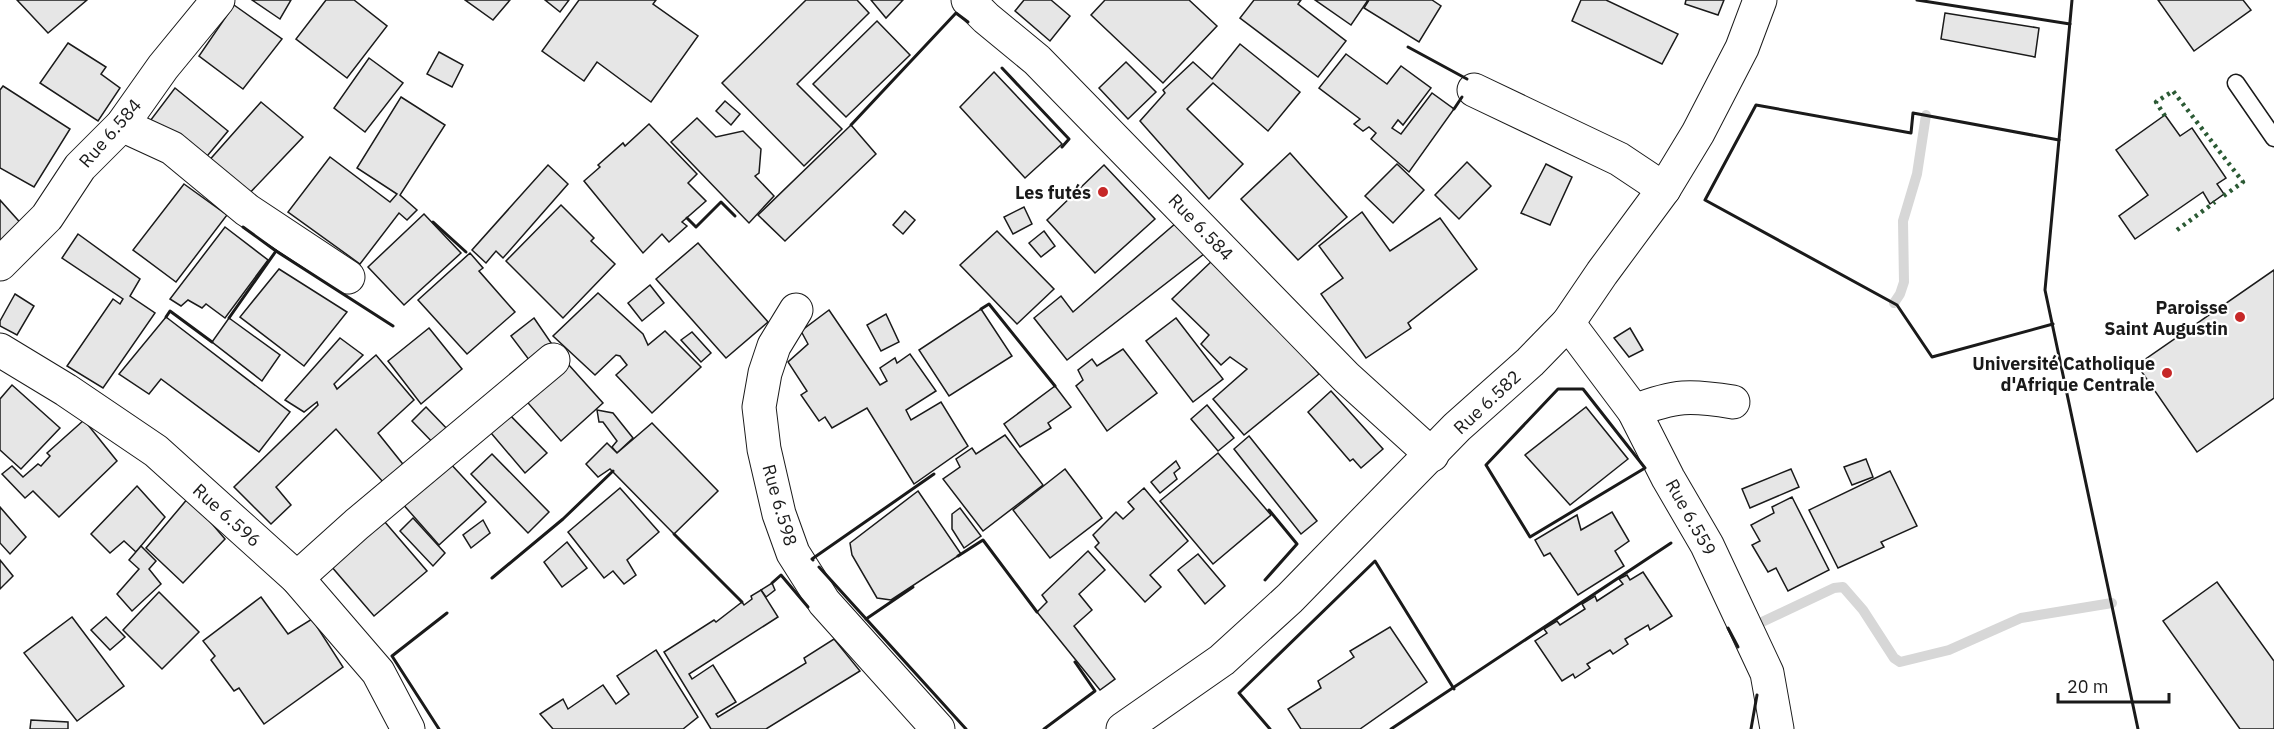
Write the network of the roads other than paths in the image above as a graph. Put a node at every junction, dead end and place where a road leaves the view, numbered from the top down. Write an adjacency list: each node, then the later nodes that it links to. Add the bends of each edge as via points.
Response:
1 (218, 0): 6 (street, Rue 6.584)
2 (968, 0): 17 (street, Rue 6.584, via 1037,60 1346,376)
3 (1760, 0): 8 (street, Rue 6.582, via 1742,48)
4 (2236, 83): 7 (lane)
5 (1474, 90): 8 (street, via 1619,159)
6 (122, 125): 9 (street, Rue 6.584, via 80,167 47,217); 10 (street, via 172,147 247,210)
7 (2274, 138)
8 (1664, 189): 12 (street, Rue 6.582)
9 (0, 264)
10 (348, 277)
11 (796, 310): 20 (street, Rue 6.598, via 774,346 759,407 778,514 793,553 824,602)
12 (1568, 323): 16 (street, Rue 6.559); 17 (street, Rue 6.582)
13 (0, 350): 18 (street, Rue 6.596, via 156,451)
14 (553, 360): 18 (street)
15 (1733, 402): 16 (street, via 1697,396 1665,399)
16 (1634, 411): 22 (street, Rue 6.559, via 1744,621 1767,673)
17 (1432, 455): 21 (street, Rue 6.582, via 1290,598 1222,660)
18 (297, 579): 19 (street, Rue 6.596, via 378,672)
19 (408, 729)
20 (938, 729)
21 (1123, 729)
22 (1777, 729)

